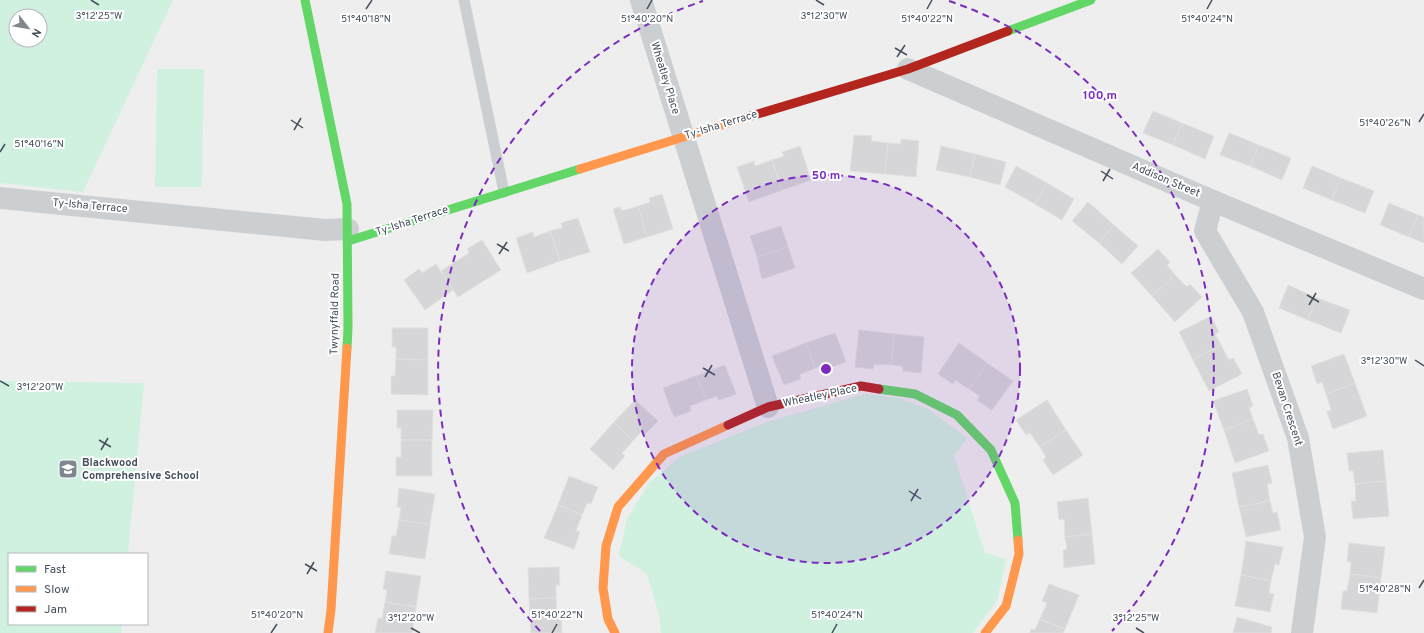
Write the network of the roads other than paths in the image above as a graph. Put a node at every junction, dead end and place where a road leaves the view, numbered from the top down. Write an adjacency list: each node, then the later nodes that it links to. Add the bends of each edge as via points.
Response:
1 (305, 0): 10 (street, Twynyffald Road, via 347,204)
2 (464, 0): 7 (lane)
3 (641, 0): 6 (street, Wheatley Place)
4 (1091, 0): 5 (street, Ty-Isha Terrace)
5 (908, 69): 6 (street, Ty-Isha Terrace); 9 (street, Addison Street)
6 (683, 136): 7 (street, Ty-Isha Terrace); 12 (street, Wheatley Place)
7 (504, 192): 10 (street, Ty-Isha Terrace, via 402,225)
8 (0, 198): 10 (street, Ty-Isha Terrace, via 325,230)
9 (1213, 201): 11 (street, Addison Street); 16 (street, Bevan Crescent, via 1205,232 1253,312 1298,438 1315,537)
10 (348, 235): 13 (street, Twynyffald Road, via 348,328)
11 (1424, 289)
12 (768, 407): 14 (street, Wheatley Place, via 664,454 618,507 606,546 603,588 608,619); 15 (street, Wheatley Place, via 861,386 915,394 957,415 991,450 1015,503 1019,554 1006,606)
13 (328, 633)
14 (615, 633)
15 (985, 633)
16 (1302, 633)

